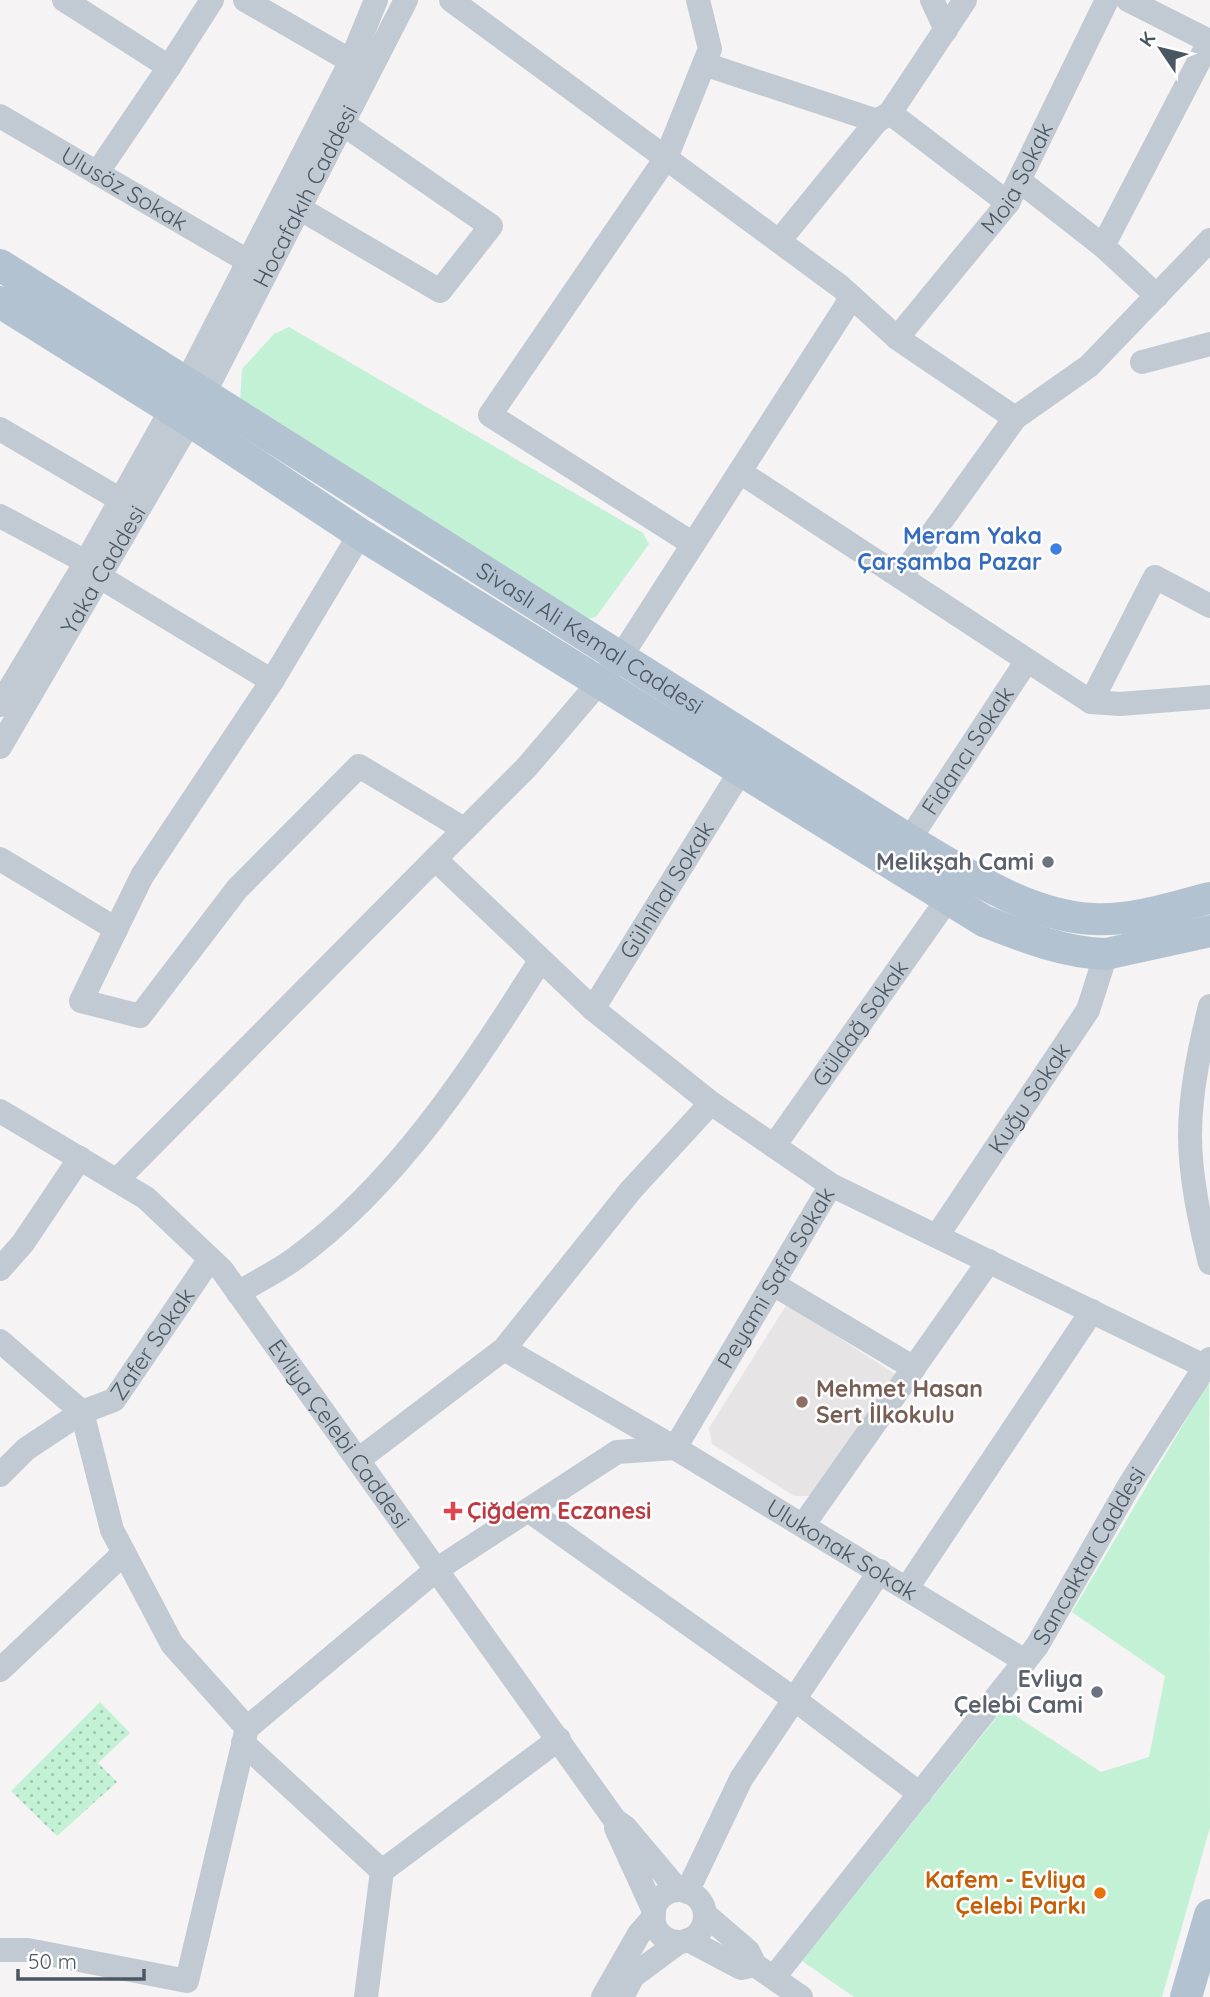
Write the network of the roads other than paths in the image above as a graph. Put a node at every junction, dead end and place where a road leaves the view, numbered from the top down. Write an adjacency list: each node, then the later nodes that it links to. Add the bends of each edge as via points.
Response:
1 (64, 0): 16 (street)
2 (212, 0): 16 (street)
3 (245, 0): 14 (street)
4 (376, 0): 14 (street, Hocafakıh Caddesi)
5 (406, 0): 19 (street, Hocafakıh Caddesi)
6 (451, 0): 20 (street)
7 (698, 0): 15 (street, via 710,49)
8 (932, 0): 12 (street)
9 (965, 0): 12 (street)
10 (1107, 0): 22 (street, Moia Sokak)
11 (1128, 0): 13 (street)
12 (946, 30): 18 (street)
13 (1210, 40): 26 (street)
14 (351, 61): 27 (street, Hocafakıh Caddesi)
15 (704, 64): 18 (street); 20 (street)
16 (169, 67): 21 (street)
17 (0, 116): 21 (street, Ulusöz Sokak)
18 (884, 117): 22 (street); 25 (street)
19 (343, 124): 23 (street, Hocafakıh Caddesi); 23 (street, via 491,226 440,291)
20 (666, 158): 25 (street); 42 (street, via 489,415)
21 (97, 173): 27 (street, Ulusöz Sokak)
22 (1014, 193): 26 (street); 32 (street, Moia Sokak)
23 (299, 208): 35 (street, Hocafakıh Caddesi)
24 (1210, 240): 29 (street)
25 (779, 241): 30 (street)
26 (1103, 246): 29 (street)
27 (246, 260): 35 (street, Hocafakıh Caddesi)
28 (0, 265): 35 (main road, Sivaslı Ali Kemal Caddesi)
29 (1157, 296): 36 (street, via 1089,366)
30 (852, 297): 32 (street); 38 (street)
31 (0, 302): 35 (main road, Sivaslı Ali Kemal Caddesi)
32 (897, 338): 36 (street)
33 (1210, 344): 34 (street)
34 (1142, 362)
35 (188, 402): 39 (street, Yaka Caddesi); 41 (main road, Sivaslı Ali Kemal Caddesi); 43 (street, Yaka Caddesi); 46 (main road, Sivaslı Ali Kemal Caddesi)
36 (1015, 418): 44 (street)
37 (0, 429): 39 (street)
38 (740, 472): 42 (street); 44 (street)
39 (121, 500): 43 (street, Yaka Caddesi)
40 (0, 516): 43 (street)
41 (360, 534): 48 (street); 49 (main road, Sivaslı Ali Kemal Caddesi)
42 (693, 544): 46 (street)
43 (93, 569): 48 (street); 52 (street, Yaka Caddesi); 53 (street, Yaka Caddesi)
44 (901, 577): 47 (street)
45 (1210, 606): 51 (street, via 1155,577)
46 (620, 658): 49 (street); 56 (main road, Sivaslı Ali Kemal Caddesi)
47 (1026, 662): 51 (street); 56 (street, Fidancı Sokak)
48 (272, 681): 61 (street, via 142,876)
49 (601, 684): 54 (main road, Sivaslı Ali Kemal Caddesi); 55 (street)
50 (1210, 698): 51 (street)
51 (1091, 702)
52 (0, 705)
53 (0, 747)
54 (740, 772): 60 (main road, Sivaslı Ali Kemal Caddesi); 66 (street, Gülnihal Sokak)
55 (464, 829): 58 (street); 61 (street, via 359,766 237,889 140,1016 81,1001)
56 (909, 840): 59 (main road, Sivaslı Ali Kemal Caddesi, via 1038,909 1094,919 1149,914)
57 (0, 859): 61 (street)
58 (435, 859): 64 (street, Peyami Safa Sokak); 71 (street)
59 (1210, 898)
60 (947, 900): 63 (main road, Sivaslı Ali Kemal Caddesi, via 1026,938); 69 (street, Güldağ Sokak)
61 (116, 929)
62 (1210, 930): 63 (main road, Sivaslı Ali Kemal Caddesi)
63 (1106, 954): 73 (street, Kuğu Sokak, via 1088,1010)
64 (540, 961): 66 (street, Peyami Safa Sokak); 79 (street, via 430,1121 362,1201 293,1260)
65 (1210, 1006): 76 (street, via 1199,1051 1190,1135 1198,1215)
66 (593, 1009): 67 (street, Peyami Safa Sokak)
67 (712, 1103): 69 (street, Peyami Safa Sokak); 82 (street, via 631,1190)
68 (0, 1111): 70 (street, Evliya Çelebi Caddesi)
69 (774, 1146): 72 (street, Peyami Safa Sokak)
70 (80, 1158): 71 (street, Evliya Çelebi Caddesi); 77 (street)
71 (117, 1180): 74 (street, Evliya Çelebi Caddesi, via 146,1198)
72 (831, 1185): 73 (street); 78 (street, Peyami Safa Sokak)
73 (937, 1236): 75 (street)
74 (210, 1259): 79 (street, Evliya Çelebi Caddesi); 85 (street, Zafer Sokak, via 114,1400)
75 (989, 1261): 80 (street); 84 (street)
76 (1210, 1263)
77 (0, 1269)
78 (773, 1284): 84 (street); 86 (street, Peyami Safa Sokak)
79 (238, 1293): 87 (street, Evliya Çelebi Caddesi)
80 (1093, 1311): 83 (street); 94 (street)
81 (0, 1341): 85 (street)
82 (504, 1349): 86 (street, Ulukonak Sokak); 87 (street)
83 (1208, 1363): 95 (street, Sancaktar Caddesi)
84 (914, 1368): 90 (street)
85 (82, 1412): 88 (street, Zafer Sokak, via 26,1449); 91 (street, via 112,1530)
86 (666, 1448): 89 (street, via 617,1452); 90 (street, Ulukonak Sokak)
87 (358, 1460): 92 (street, Evliya Çelebi Caddesi)
88 (0, 1475)
89 (528, 1510): 92 (street); 97 (street)
90 (804, 1524): 93 (street, Ulukonak Sokak)
91 (124, 1553): 96 (street); 98 (street, via 172,1644)
92 (436, 1570): 98 (street); 99 (street, Evliya Çelebi Caddesi)
93 (880, 1571): 94 (street, Ulukonak Sokak); 97 (street)
94 (907, 1588): 95 (street, Ulukonak Sokak)
95 (1025, 1661): 100 (street, Sancaktar Caddesi)
96 (0, 1670)
97 (794, 1699): 100 (street); 103 (street, via 741,1779)
98 (245, 1735): 102 (street); 111 (street)
99 (559, 1739): 101 (street, Evliya Çelebi Caddesi); 102 (street)
100 (920, 1794): 109 (street, Sancaktar Caddesi)
101 (615, 1820): 103 (street, Evliya Çelebi Caddesi); 104 (street, Evliya Çelebi Caddesi)
102 (382, 1871): 112 (street)
103 (682, 1891): 104 (street, via 662,1897); 105 (street, via 700,1901)
104 (654, 1914): 107 (street, via 661,1934); 113 (street)
105 (705, 1914): 107 (street, via 703,1926); 109 (street)
106 (1210, 1915): 116 (main road)
107 (684, 1941): 109 (street, via 741,1968); 114 (street, via 633,1976)
108 (0, 1950): 111 (street, via 28,1950)
109 (764, 1971): 115 (street)
110 (1210, 1986): 117 (main road)
111 (187, 1989)
112 (366, 1997)
113 (603, 1997)
114 (622, 1997)
115 (801, 1997)
116 (1186, 1997)
117 (1207, 1997)

